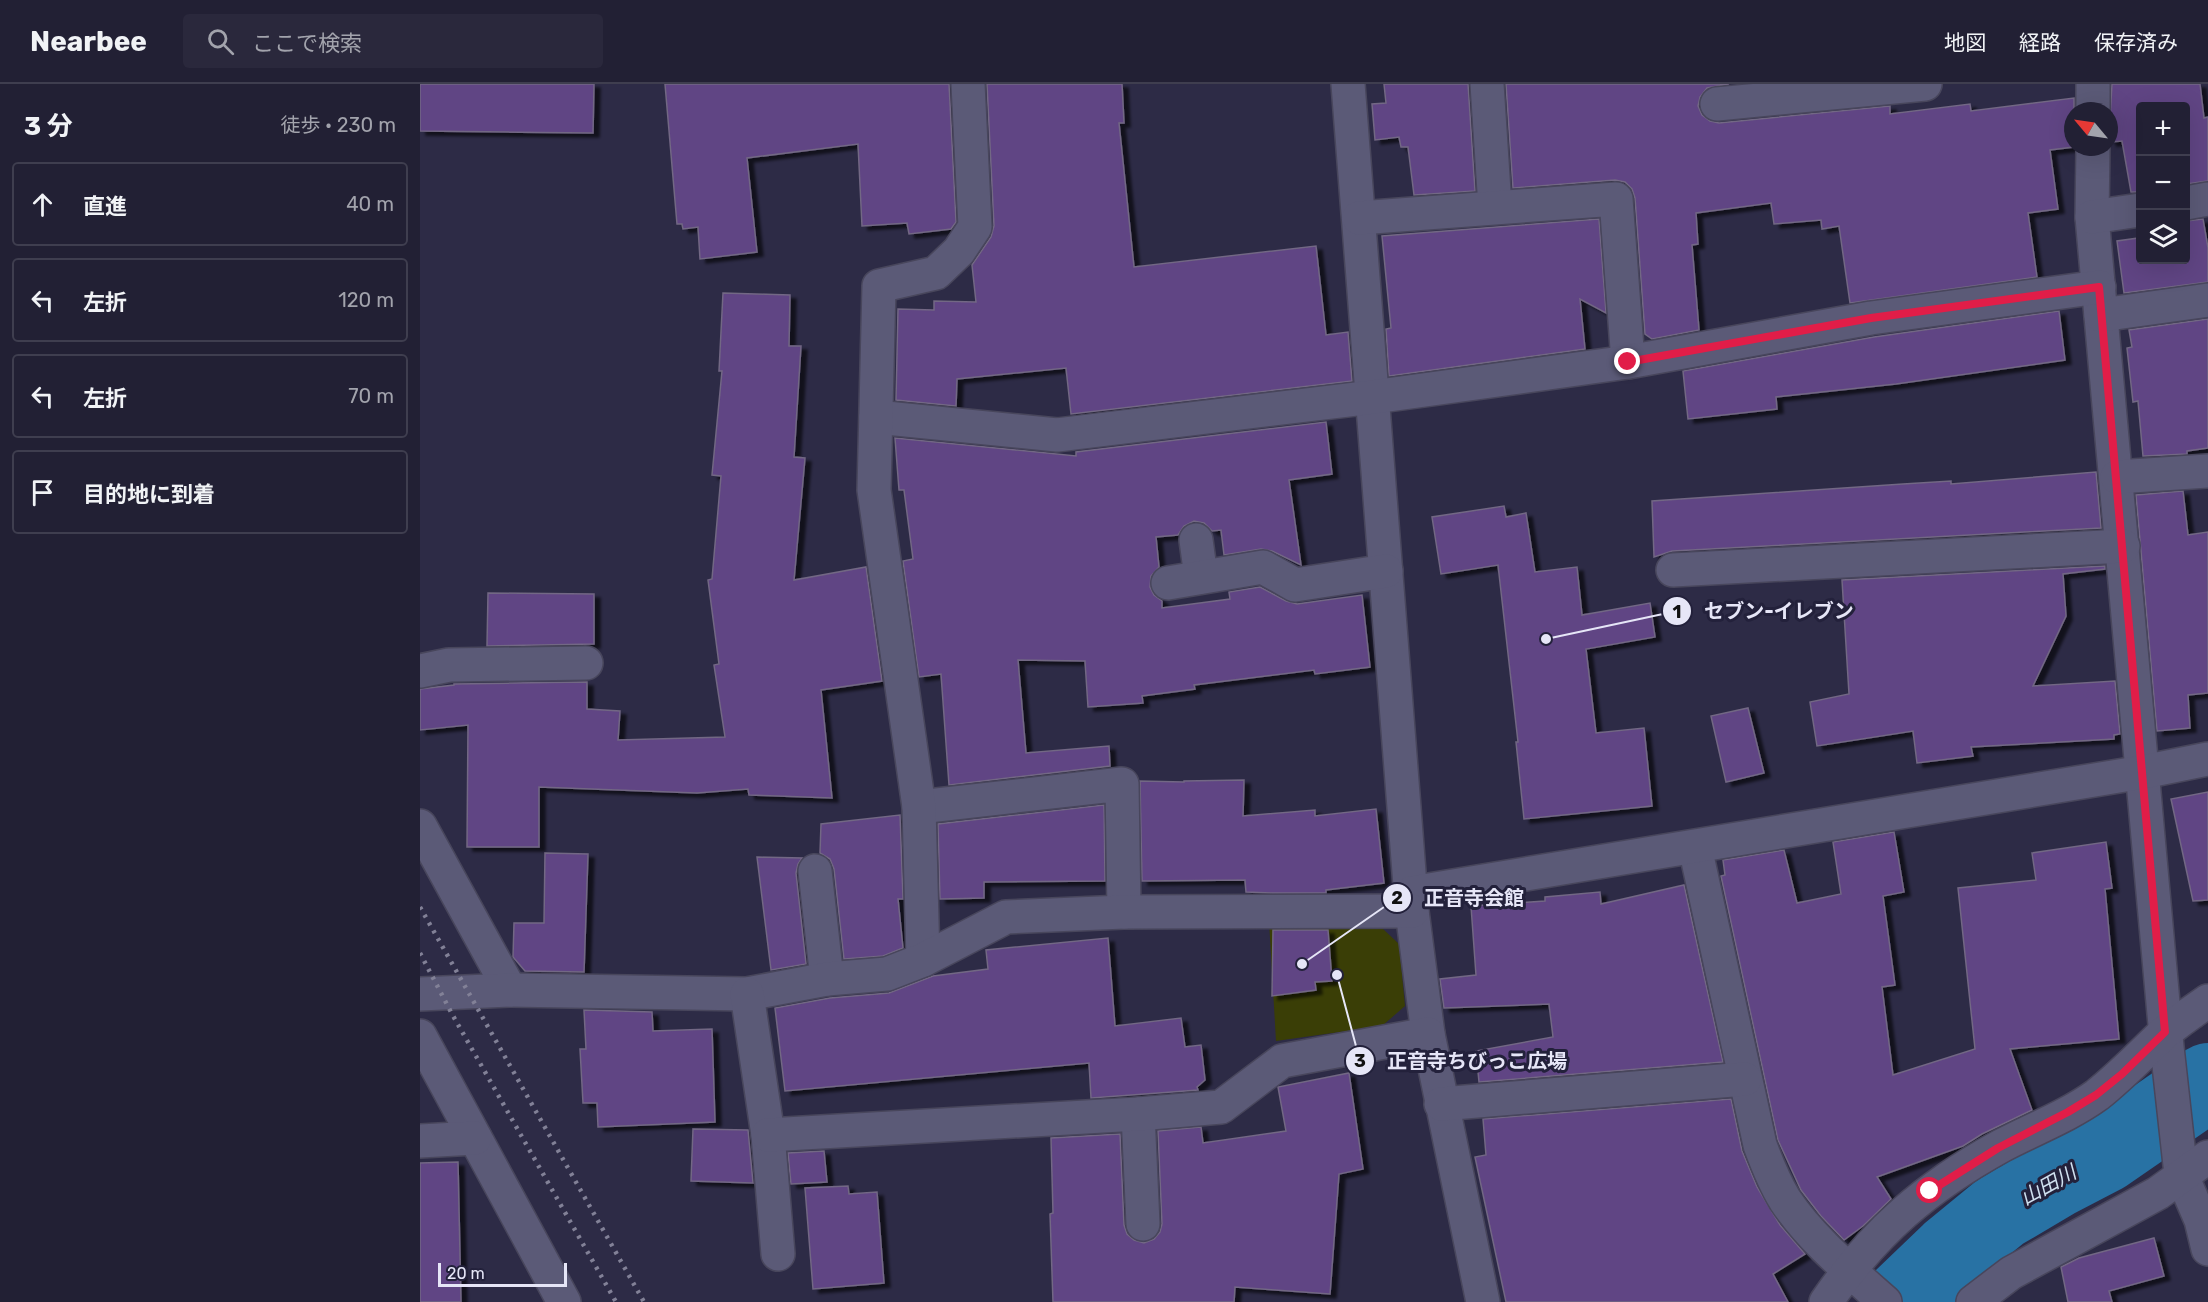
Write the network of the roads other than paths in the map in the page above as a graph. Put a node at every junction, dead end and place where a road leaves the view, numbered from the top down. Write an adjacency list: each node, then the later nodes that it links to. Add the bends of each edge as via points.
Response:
1 (968, 84): 20 (street, via 975,227 959,251 936,273 879,286)
2 (1348, 84): 15 (street)
3 (1487, 84): 12 (street)
4 (1925, 84): 6 (street)
5 (2093, 84): 7 (street)
6 (1874, 87): 8 (street)
7 (2093, 102)
8 (1718, 104)
9 (2093, 156): 14 (street)
10 (2208, 199): 11 (street)
11 (2190, 202)
12 (1495, 207): 15 (street); 18 (street, via 1616,199)
13 (2136, 211): 14 (street)
14 (2092, 217): 17 (street)
15 (1359, 218): 19 (street)
16 (2208, 300): 17 (street)
17 (2100, 301): 18 (street, via 1871,318); 22 (street)
18 (1628, 362): 19 (street)
19 (1373, 397): 20 (street, via 1057,435); 25 (street)
20 (876, 417): 33 (street, via 874,490)
21 (2208, 471): 22 (street)
22 (2117, 477): 24 (street)
23 (1196, 540): 27 (street)
24 (2123, 546): 26 (street); 32 (street)
25 (1386, 570): 27 (street, via 1295,585 1263,567); 37 (street)
26 (1673, 570)
27 (1201, 577): 28 (street)
28 (1168, 583)
29 (585, 663): 30 (street, via 449,665)
30 (420, 671)
31 (2208, 759): 32 (street)
32 (2143, 772): 35 (street); 47 (street)
33 (919, 807): 38 (street, via 1122,784); 39 (street)
34 (420, 826): 41 (street)
35 (1695, 847): 37 (street); 48 (street)
36 (815, 871): 40 (street)
37 (1412, 902): 38 (street); 45 (street)
38 (1124, 912): 39 (street, via 1006,917)
39 (923, 960): 40 (street, via 887,974)
40 (827, 979): 43 (street)
41 (510, 990): 42 (street); 43 (street)
42 (420, 994)
43 (747, 994): 51 (street)
44 (2208, 1001): 47 (street)
45 (1428, 1034): 49 (street); 50 (street, via 1282,1061 1221,1107)
46 (420, 1036): 52 (street)
47 (2166, 1040): 54 (street); 58 (street, via 2096,1095 1998,1148 1930,1191 1870,1244)
48 (1745, 1079): 49 (street); 58 (street, via 1760,1145 1772,1177 1812,1233)
49 (1441, 1104): 60 (street)
50 (1138, 1114): 51 (street); 55 (street)
51 (768, 1135): 57 (street)
52 (475, 1138): 53 (street); 59 (street)
53 (420, 1141)
54 (2190, 1166): 56 (street); 63 (street, via 2158,1193 2011,1274)
55 (1143, 1224)
56 (2208, 1249)
57 (778, 1254)
58 (1851, 1273): 61 (street); 62 (street)
59 (564, 1302)
60 (1483, 1302)
61 (1826, 1302)
62 (1885, 1302)
63 (1973, 1302)

